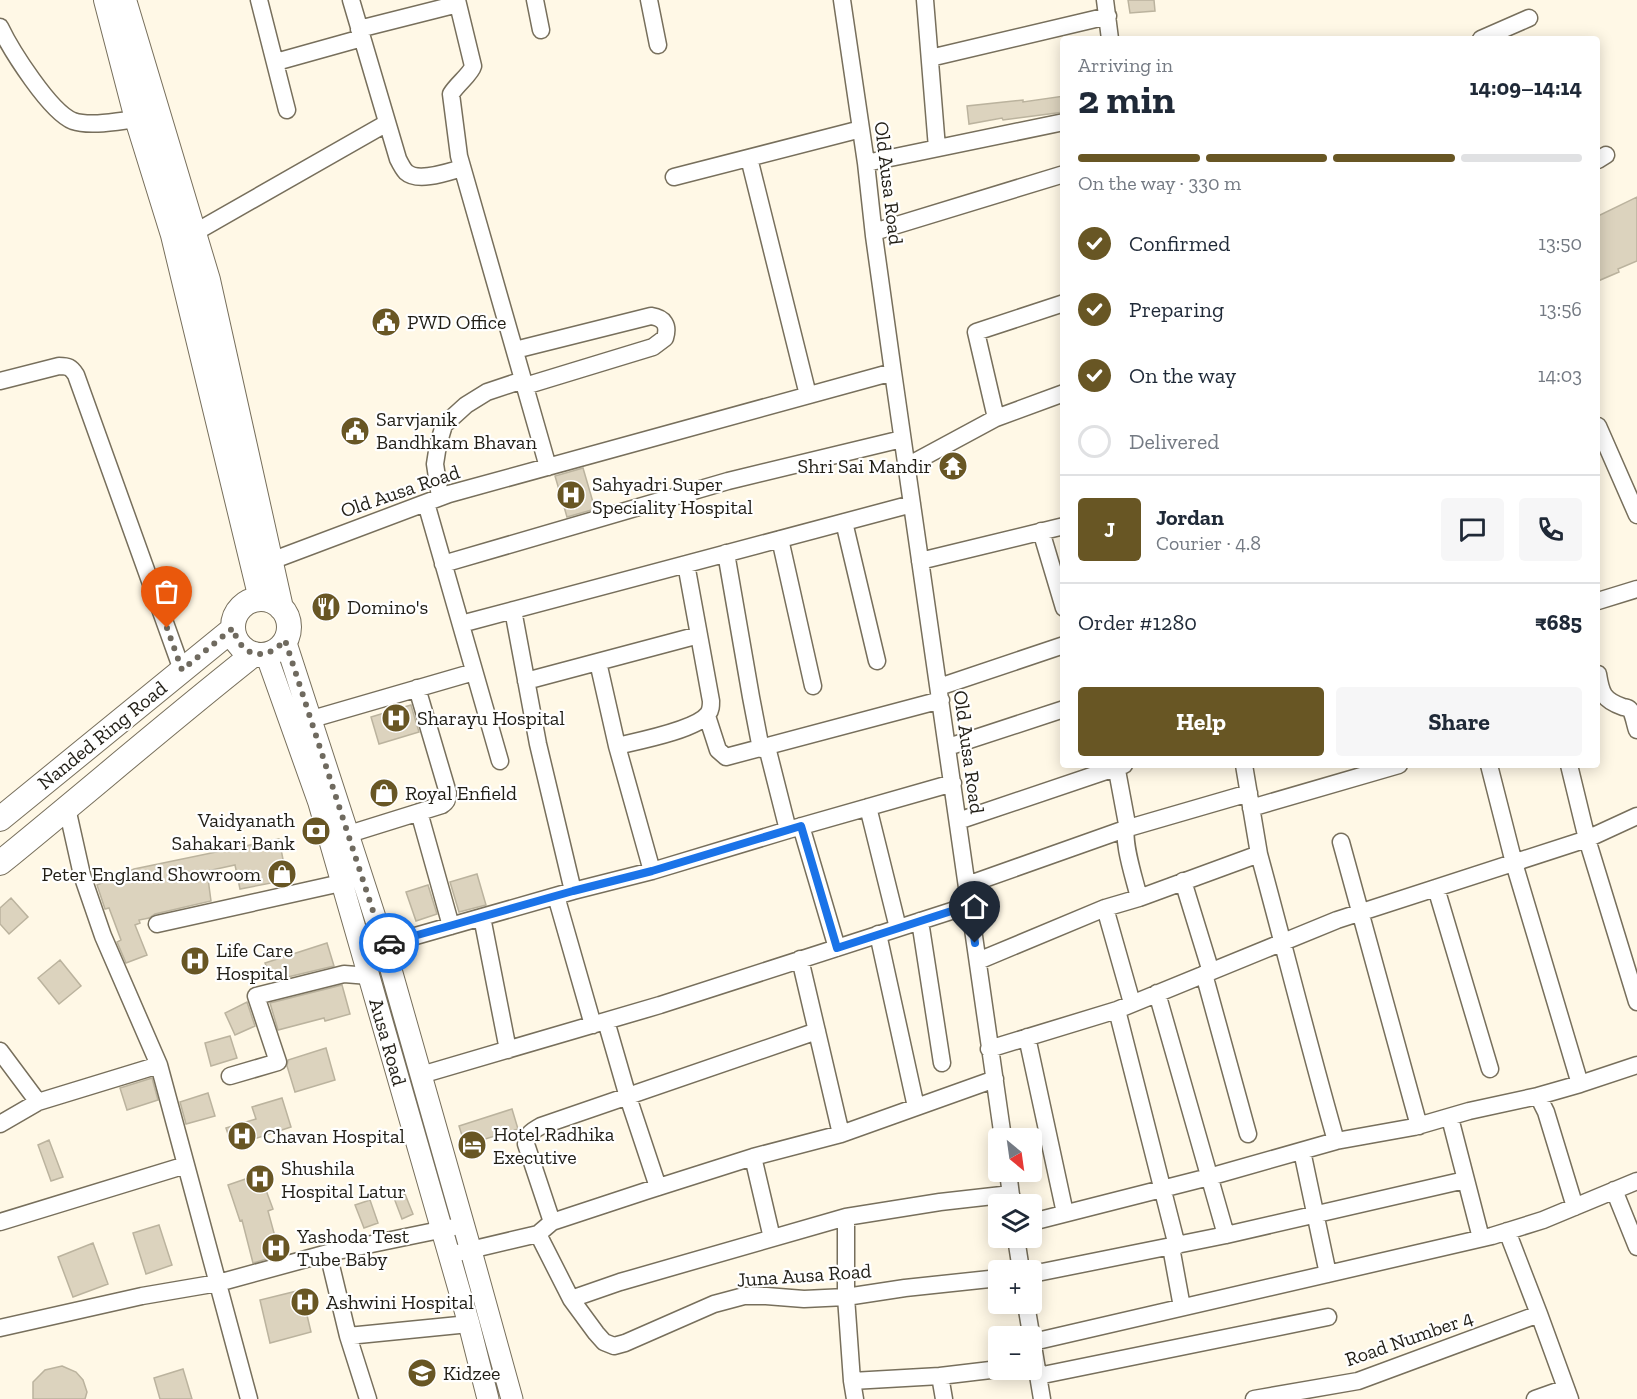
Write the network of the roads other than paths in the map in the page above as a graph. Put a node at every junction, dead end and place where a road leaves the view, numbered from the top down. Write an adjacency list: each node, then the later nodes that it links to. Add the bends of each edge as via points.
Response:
1 (106, 0): 21 (highway)
2 (124, 0): 32 (highway)
3 (259, 0): 19 (street)
4 (351, 0): 14 (street)
5 (535, 0): 13 (street)
6 (649, 0): 17 (street)
7 (842, 0): 24 (street, Old Ausa Road)
8 (925, 0): 18 (street)
9 (458, 2): 14 (street); 28 (street, via 472,66 451,94)
10 (1106, 8): 15 (street); 18 (street)
11 (1529, 18): 16 (street)
12 (0, 27): 21 (street, via 9,46 59,112 73,121 90,123)
13 (541, 30)
14 (360, 33): 19 (street); 22 (street)
15 (1110, 36)
16 (1492, 36)
17 (658, 45)
18 (930, 58): 25 (street)
19 (276, 62): 20 (street)
20 (287, 110)
21 (137, 119): 60 (highway, via 174,235)
22 (387, 123): 28 (street, via 398,159 406,171 416,177); 32 (street)
23 (1060, 123): 25 (street)
24 (861, 129): 26 (street); 27 (street, Old Ausa Road)
25 (937, 148): 27 (street)
26 (749, 158): 30 (street); 39 (street)
27 (866, 163): 31 (street, Old Ausa Road)
28 (462, 168): 34 (street)
29 (1060, 175): 31 (street)
30 (674, 177)
31 (874, 232): 35 (street, Old Ausa Road)
32 (194, 233): 53 (highway)
33 (1060, 304): 40 (street, via 976,332)
34 (515, 350): 37 (street); 37 (street, via 651,316 658,317 666,326 665,338 645,350)
35 (893, 372): 39 (street, Old Ausa Road); 42 (street, Old Ausa Road)
36 (0, 381): 70 (street, via 59,366 72,368)
37 (524, 383): 44 (street); 45 (street, via 487,392 444,425 435,464)
38 (1060, 394): 40 (street)
39 (808, 395): 44 (street, Old Ausa Road)
40 (996, 418): 43 (street)
41 (1600, 431): 47 (street)
42 (903, 439): 43 (street, Old Ausa Road); 55 (street, via 728,482)
43 (907, 466): 46 (street, Old Ausa Road)
44 (548, 467): 45 (street, Old Ausa Road)
45 (433, 500): 53 (street, Old Ausa Road); 55 (street)
46 (912, 504): 48 (street); 54 (street, Old Ausa Road)
47 (1637, 514)
48 (844, 522): 51 (street); 68 (street)
49 (1060, 527): 50 (street)
50 (1041, 531): 54 (street); 58 (street)
51 (780, 539): 52 (street); 73 (street)
52 (726, 553): 56 (street); 83 (street, via 751,697)
53 (271, 561): 60 (highway)
54 (920, 561): 76 (street, Old Ausa Road)
55 (443, 564): 62 (street)
56 (686, 564): 61 (street); 64 (street)
57 (1637, 589): 59 (street)
58 (1060, 595)
59 (1600, 601)
60 (271, 603): 63 (highway, via 240,608); 65 (highway, via 287,618)
61 (513, 610): 62 (street); 72 (street)
62 (461, 624): 71 (street)
63 (233, 628): 67 (highway, Ausa Road, via 243,649); 70 (highway, Nanded Ring Road)
64 (699, 635): 69 (street); 78 (street, via 711,700)
65 (285, 640): 67 (highway, via 277,649); 79 (main road)
66 (1060, 647): 76 (street)
67 (260, 654): 94 (highway, via 139,747); 109 (main road, Ausa Road, via 319,803)
68 (877, 661)
69 (598, 662): 72 (street); 81 (street)
70 (182, 670): 97 (highway, Nanded Ring Road)
71 (474, 672): 74 (street); 84 (street)
72 (526, 681): 112 (street)
73 (813, 686)
74 (417, 688): 79 (street); 95 (street, via 448,793 442,805)
75 (1600, 688): 80 (street, via 1611,702 1628,708)
76 (940, 693): 82 (street, Old Ausa Road); 83 (street)
77 (1060, 710): 82 (street)
78 (707, 716): 81 (street, via 684,728); 83 (street, via 718,750 726,757)
79 (312, 719): 101 (main road)
80 (1637, 730)
81 (617, 746): 107 (street)
82 (948, 747): 91 (street, Old Ausa Road)
83 (764, 748): 99 (street)
84 (500, 761)
85 (1113, 768): 98 (street)
86 (1119, 768): 100 (street)
87 (1244, 768): 92 (street)
88 (1381, 768): 92 (street)
89 (1490, 768): 106 (street)
90 (1570, 768): 102 (street)
91 (953, 783): 93 (street); 98 (street, Old Ausa Road)
92 (1250, 801): 100 (street); 104 (street)
93 (868, 807): 99 (street); 122 (street)
94 (68, 808): 105 (highway); 141 (street, via 82,874 103,936)
95 (419, 812): 101 (street); 121 (street)
96 (1637, 816): 102 (street)
97 (0, 819)
98 (958, 821): 110 (street, Old Ausa Road)
99 (795, 828): 107 (street); 126 (street)
100 (1125, 829): 110 (street); 114 (street)
101 (349, 834): 125 (main road)
102 (1587, 840): 106 (street); 132 (street)
103 (1341, 842): 117 (street)
104 (1259, 854): 108 (street); 124 (street)
105 (0, 863)
106 (1514, 863): 111 (street); 147 (street)
107 (652, 871): 112 (street)
108 (1183, 881): 114 (street); 129 (street)
109 (342, 883): 120 (street); 130 (main road, Ausa Road)
110 (967, 885): 115 (street, Old Ausa Road)
111 (1436, 888): 117 (street); 143 (street)
112 (573, 891): 113 (street)
113 (556, 896): 118 (street); 134 (street)
114 (1139, 898): 116 (street)
115 (970, 905): 119 (street); 128 (street, Old Ausa Road)
116 (1105, 908): 128 (street); 133 (street)
117 (1361, 913): 124 (street); 154 (street)
118 (482, 917): 121 (street); 138 (street)
119 (920, 921): 122 (street); 140 (street)
120 (158, 924)
121 (451, 926): 125 (street)
122 (898, 928): 123 (street)
123 (878, 934): 126 (street); 151 (street)
124 (1283, 942): 129 (street); 158 (street)
125 (384, 945): 145 (main road)
126 (837, 948): 127 (street)
127 (800, 959): 134 (street); 135 (street)
128 (978, 962): 137 (street, Old Ausa Road)
129 (1208, 973): 131 (street); 157 (street)
130 (369, 976): 144 (street, via 344,974 256,996 278,1062); 177 (main road, Ausa Road)
131 (1157, 993): 133 (street); 162 (street)
132 (1637, 1002)
133 (1124, 1006): 136 (street); 166 (street)
134 (599, 1023): 138 (street); 149 (street)
135 (817, 1031): 149 (street); 156 (street)
136 (1027, 1037): 137 (street); 170 (street)
137 (989, 1049): 146 (street, Old Ausa Road)
138 (508, 1050): 145 (street)
139 (2, 1058): 150 (street)
140 (942, 1063)
141 (159, 1065): 150 (street); 161 (street)
142 (1637, 1065): 147 (street)
143 (1490, 1069)
144 (230, 1076)
145 (421, 1076): 176 (main road)
146 (995, 1080): 151 (street); 155 (street, Old Ausa Road)
147 (1580, 1084): 148 (street)
148 (1538, 1096): 152 (street); 169 (street)
149 (628, 1097): 165 (street); 175 (street, via 541,1126 526,1136)
150 (38, 1102): 153 (street)
151 (916, 1107): 156 (street)
152 (1450, 1118): 154 (street); 163 (street)
153 (0, 1124)
154 (1419, 1126): 158 (street)
155 (1002, 1128)
156 (841, 1134): 160 (street)
157 (1248, 1134)
158 (1336, 1141): 159 (street)
159 (1302, 1151): 162 (street); 171 (street)
160 (753, 1157): 165 (street); 181 (street)
161 (186, 1165): 174 (street); 191 (street)
162 (1209, 1177): 166 (street); 180 (street)
163 (1466, 1180): 171 (street); 182 (street)
164 (1637, 1181): 167 (street)
165 (658, 1187): 175 (street)
166 (1162, 1188): 170 (street); 183 (street)
167 (1614, 1190): 169 (street); 184 (street)
168 (988, 1200): 172 (street, via 940,1202)
169 (1575, 1206): 178 (street)
170 (1065, 1213): 173 (street)
171 (1316, 1215): 180 (street); 189 (street)
172 (846, 1217): 181 (street); 192 (street)
173 (1042, 1219)
174 (0, 1222)
175 (552, 1222): 179 (street)
176 (464, 1225): 177 (street); 185 (main road)
177 (442, 1229): 186 (street); 187 (main road, Ausa Road)
178 (1507, 1232): 182 (street); 195 (street)
179 (538, 1234): 185 (street); 193 (street, Juna Ausa Road)
180 (1226, 1235): 183 (street)
181 (772, 1238): 193 (street)
182 (1481, 1238): 189 (street)
183 (1174, 1246): 188 (street); 194 (street)
184 (1637, 1247)
185 (471, 1251): 187 (street); 210 (main road)
186 (328, 1253): 191 (street); 199 (street)
187 (449, 1255): 197 (main road, Ausa Road)
188 (1042, 1272)
189 (1328, 1274): 194 (street)
190 (988, 1279): 192 (street, Juna Ausa Road)
191 (218, 1283): 198 (street); 207 (street)
192 (846, 1297): 193 (street, Juna Ausa Road, via 744,1296 714,1304 614,1346 596,1334); 205 (street)
193 (571, 1299)
194 (1182, 1307): 200 (street)
195 (1539, 1314): 206 (street); 214 (street, Road Number 4, via 1358,1381)
196 (1328, 1317): 201 (street)
197 (469, 1324): 199 (street); 209 (main road, Ausa Road)
198 (0, 1328)
199 (348, 1336): 208 (street)
200 (1042, 1340)
201 (1042, 1367)
202 (988, 1370): 203 (street)
203 (940, 1376): 205 (street); 212 (street)
204 (1038, 1380): 213 (street)
205 (852, 1381): 211 (street)
206 (1568, 1393): 215 (street)
207 (249, 1399)
208 (368, 1399)
209 (488, 1399)
210 (512, 1399)
211 (855, 1399)
212 (944, 1399)
213 (1042, 1399)
214 (1254, 1399)
215 (1535, 1399)

